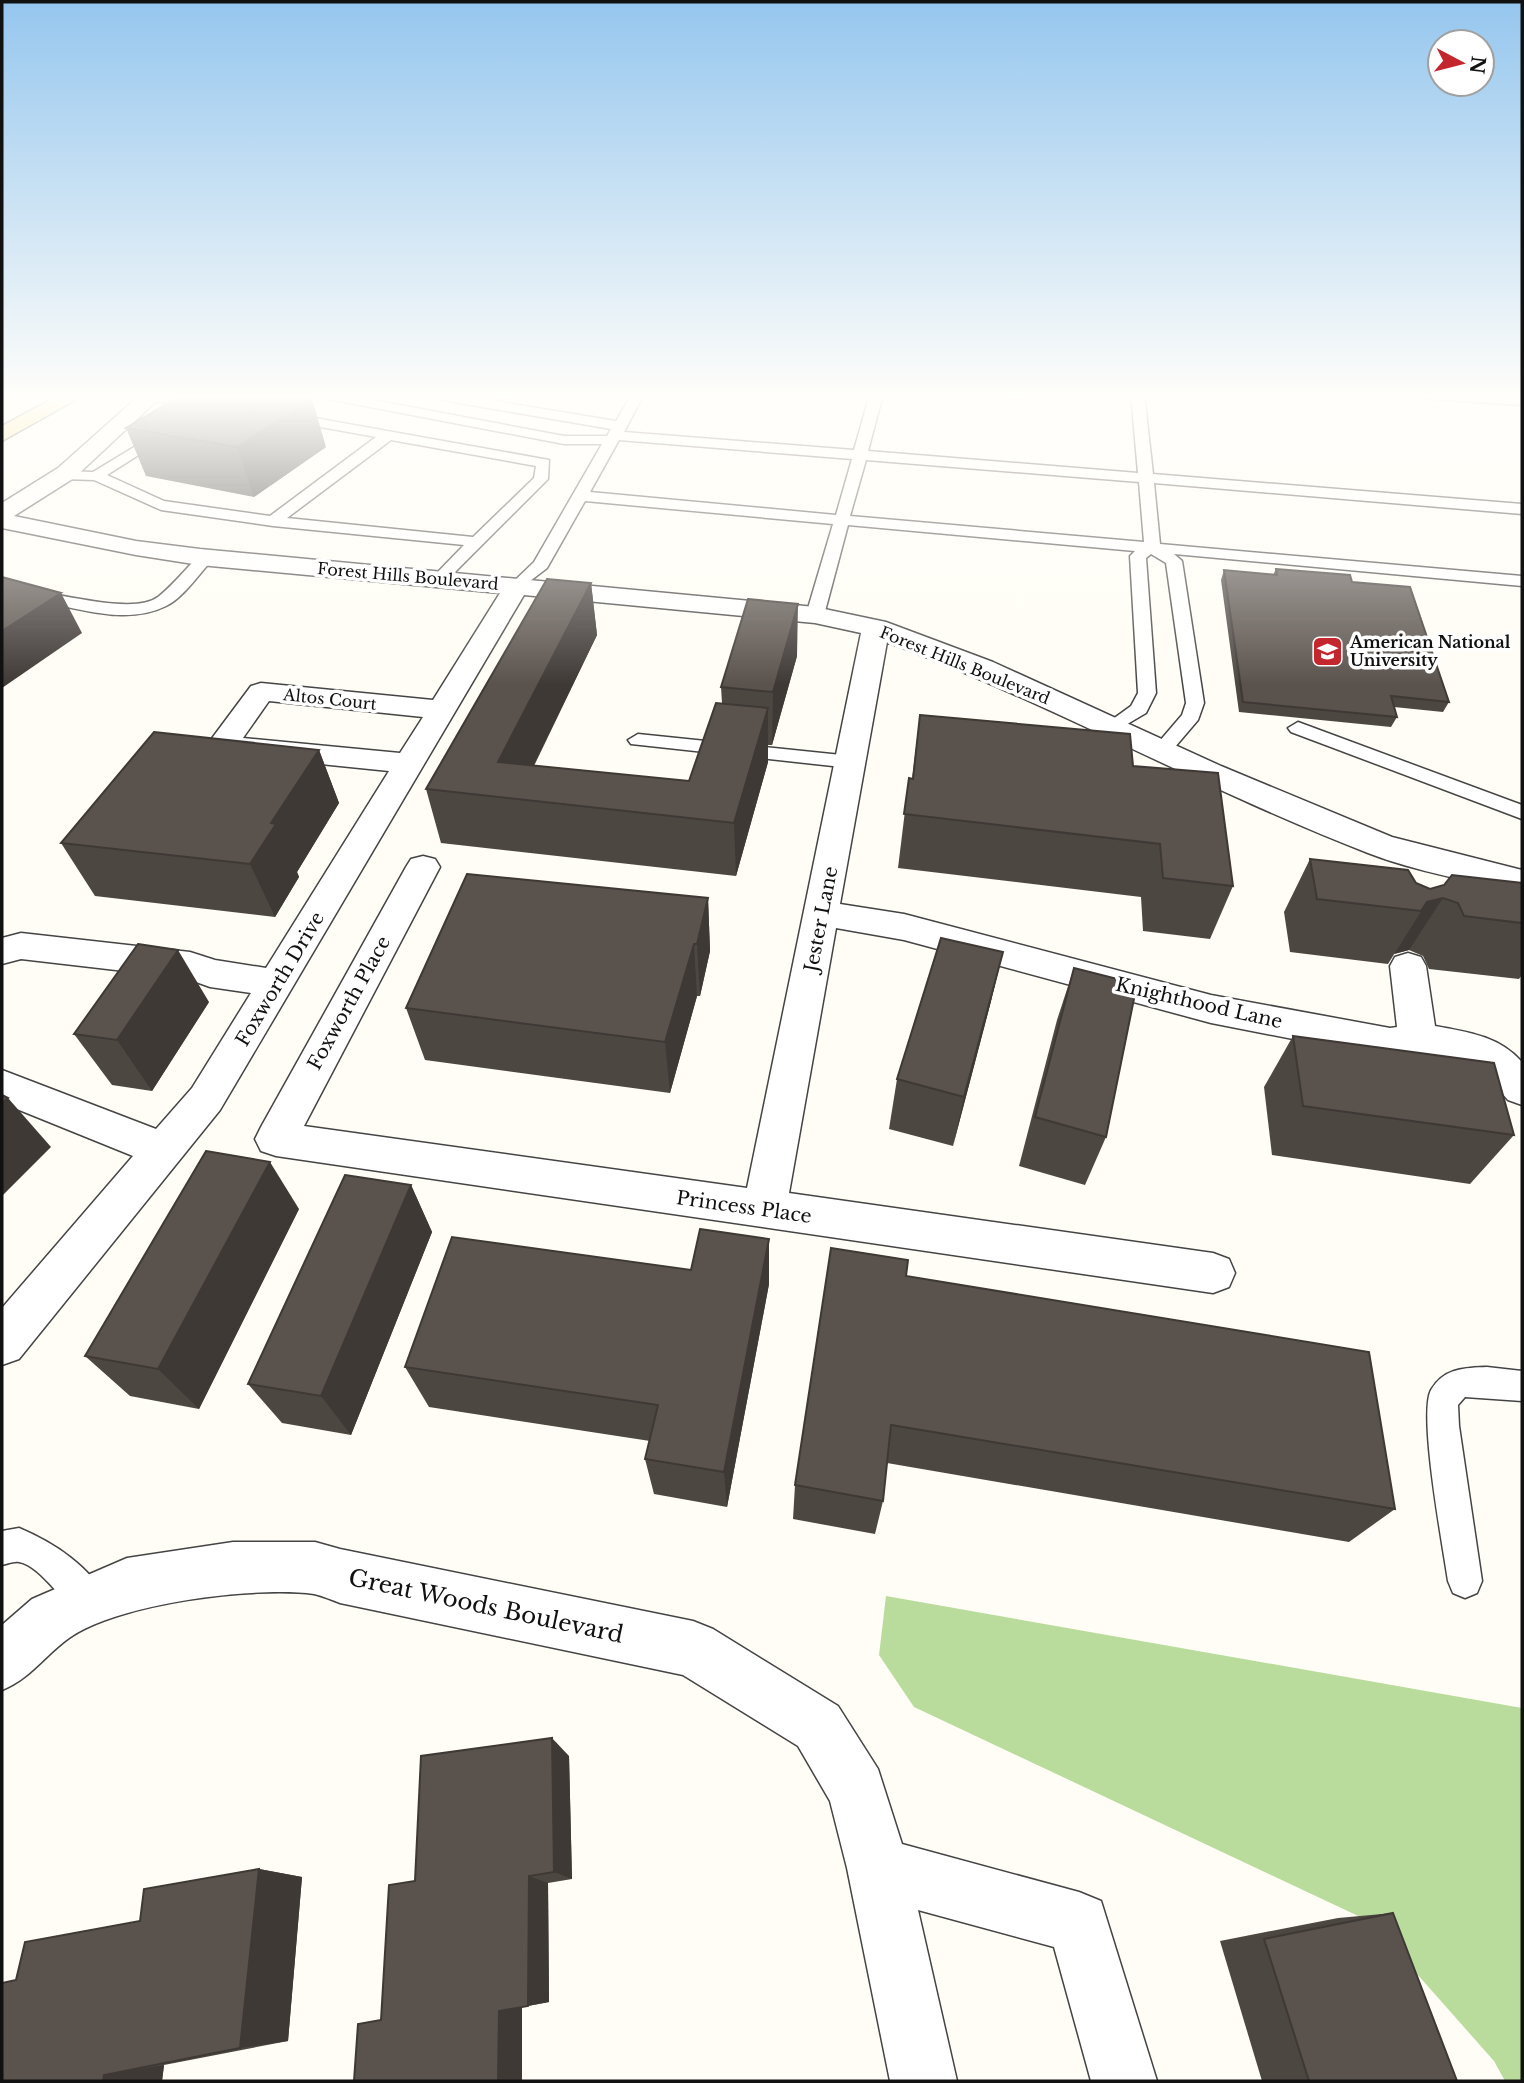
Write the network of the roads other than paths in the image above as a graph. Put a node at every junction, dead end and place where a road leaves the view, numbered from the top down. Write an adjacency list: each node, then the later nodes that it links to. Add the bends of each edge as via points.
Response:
1 (37, 491): 11 (street)
2 (130, 491): 14 (lane, via 161,505)
3 (313, 491): 14 (lane)
4 (528, 491): 15 (lane)
5 (582, 491): 9 (lane)
6 (850, 491): 12 (lane)
7 (1147, 491): 16 (lane)
8 (1306, 491): 10 (lane)
9 (579, 496): 12 (lane); 20 (lane, via 541,565)
10 (1522, 509)
11 (2, 513)
12 (842, 519): 16 (lane); 22 (lane)
13 (2, 521): 17 (street, Forest Hills Boulevard)
14 (273, 521): 15 (lane)
15 (476, 542): 18 (lane)
16 (1152, 547): 19 (lane); 25 (lane, via 1139,556 1147,694 1139,709); 28 (lane, via 1174,561 1195,703 1191,716)
17 (206, 557): 18 (street, Forest Hills Boulevard); 21 (lane, via 162,602 140,609 120,611 26,592)
18 (439, 579): 20 (street, Forest Hills Boulevard)
19 (1522, 581)
20 (517, 586): 22 (street, Forest Hills Boulevard); 24 (street, Foxworth Drive)
21 (2, 593)
22 (815, 615): 23 (street, Forest Hills Boulevard)
23 (876, 628): 25 (street, Forest Hills Boulevard, via 983,668); 29 (street, Jester Lane)
24 (443, 710): 30 (street, Foxworth Drive); 30 (street, Altos Court, via 261,692 222,745)
25 (1112, 727): 28 (street, Forest Hills Boulevard)
26 (1298, 728): 31 (lane)
27 (638, 740): 29 (lane)
28 (1162, 750): 32 (street, Forest Hills Boulevard)
29 (851, 762): 36 (street, Jester Lane)
30 (410, 764): 39 (street, Foxworth Drive)
31 (1522, 812)
32 (1382, 846): 34 (street, Forest Hills Boulevard); 35 (street)
33 (423, 867): 43 (street, Foxworth Place)
34 (1522, 882)
35 (1390, 886)
36 (823, 914): 40 (street, Knighthood Lane, via 904,927 1211,1009 1390,1043); 45 (street, Jester Lane)
37 (2, 951): 39 (street, via 20,946 177,964)
38 (1408, 966): 40 (street)
39 (278, 983): 44 (street, Foxworth Drive, via 206,1100)
40 (1418, 1041): 42 (street, Knighthood Lane, via 1474,1048 1499,1063)
41 (2, 1086): 44 (street)
42 (1522, 1089)
43 (276, 1139): 45 (street, Princess Place)
44 (165, 1151): 47 (street, Foxworth Drive)
45 (764, 1210): 46 (street, Princess Place)
46 (1213, 1273)
47 (2, 1343)
48 (1522, 1387): 50 (lane, via 1458,1383 1443,1399)
49 (2, 1548): 51 (lane, via 19,1545 43,1556)
50 (1465, 1581)
51 (90, 1601): 52 (street, Great Woods Boulevard, via 51,1618); 53 (street, Great Woods Boulevard, via 127,1586 233,1568 315,1568 693,1649 818,1726 857,1790)
52 (2, 1662)
53 (878, 1868): 54 (street, Great Woods Boulevard); 55 (street, via 1079,1923)
54 (923, 2081)
55 (1124, 2081)

